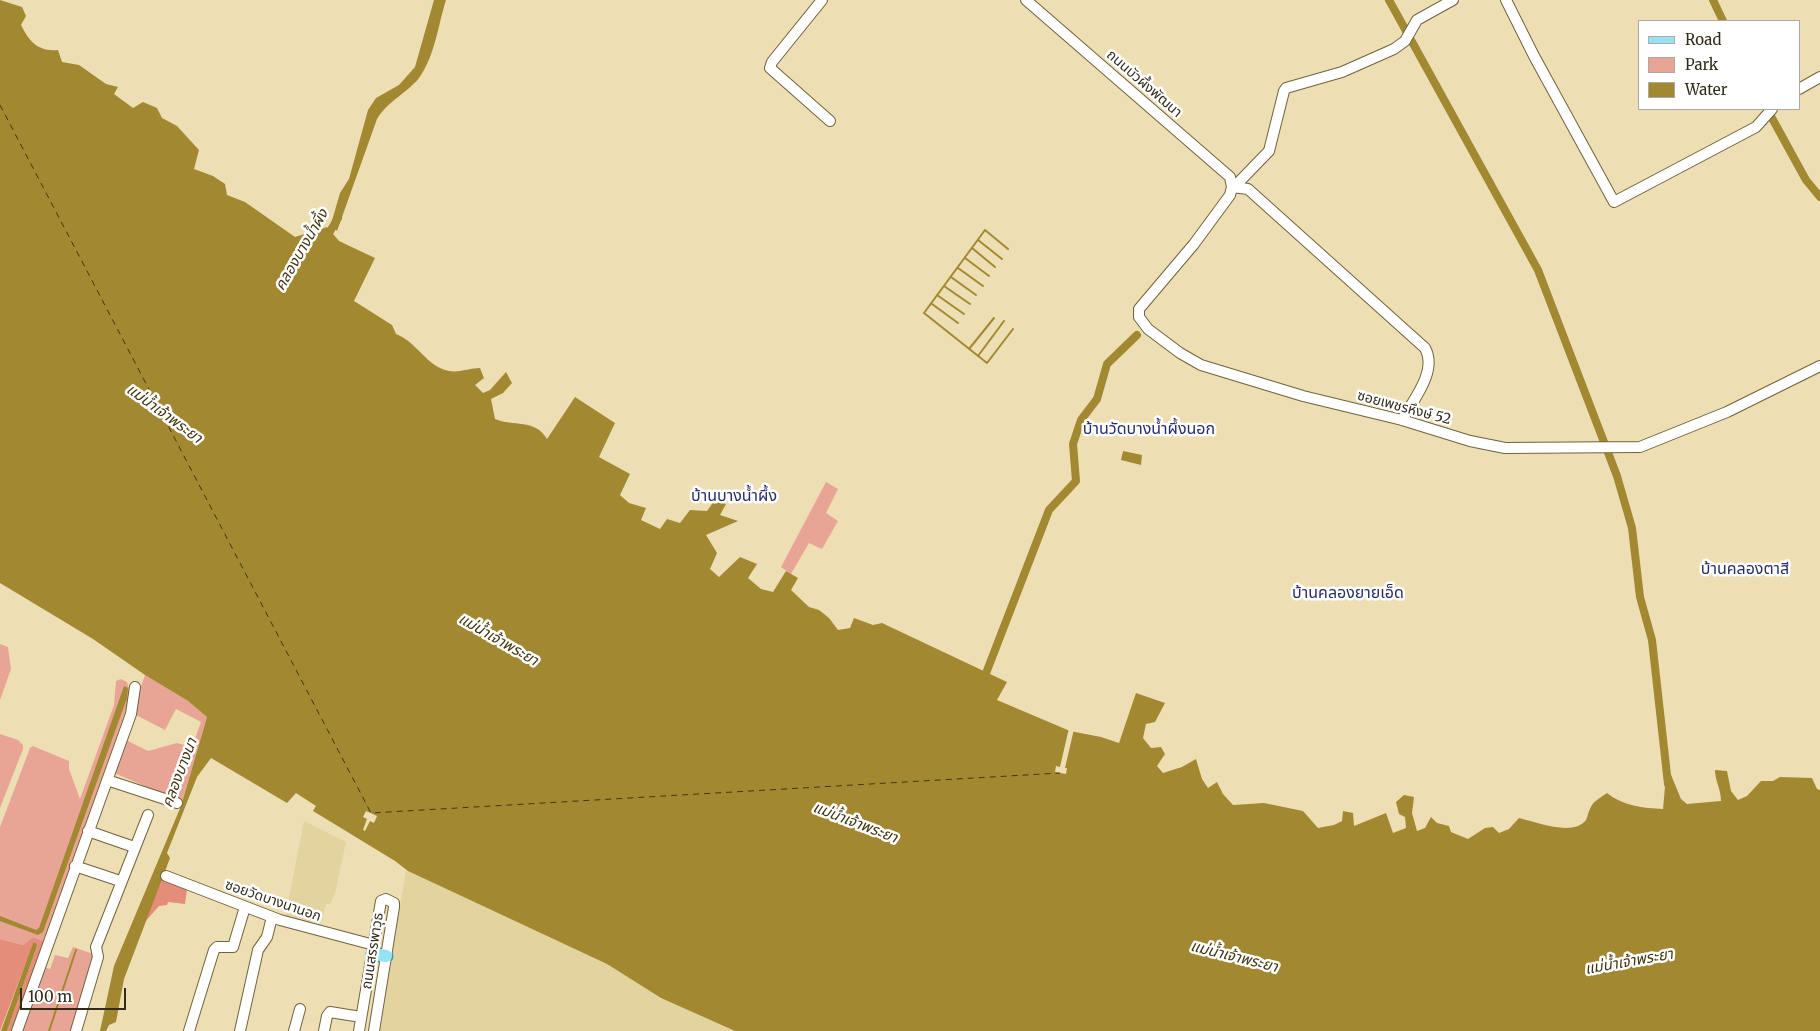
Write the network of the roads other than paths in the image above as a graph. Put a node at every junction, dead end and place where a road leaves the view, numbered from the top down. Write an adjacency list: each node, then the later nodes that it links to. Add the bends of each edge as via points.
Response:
1 (822, 0): 8 (street, via 770,68)
2 (1026, 0): 9 (street, ถนนบัวผึ้งพัฒนา, via 1230,177)
3 (1453, 0): 9 (street, via 1417,20 1405,41 1394,49 1342,72 1286,88 1269,151)
4 (1506, 0): 7 (street, via 1614,202 1743,134 1763,121)
5 (1820, 77): 6 (street)
6 (1800, 88)
7 (1771, 110)
8 (830, 120)
9 (1231, 189): 11 (street, via 1248,189 1425,348 1429,355 1426,378); 11 (street, ซอยเพชรหึงษ์ 52, via 1194,244 1139,309 1138,317 1180,354 1200,365 1303,396)
10 (1820, 366): 11 (street, ซอยเพชรหึงษ์ 52, via 1727,412 1640,447 1491,446)
11 (1402, 420)
12 (135, 687): 13 (street, via 131,714)
13 (107, 780): 14 (street); 16 (street)
14 (177, 802)
15 (148, 815): 17 (street)
16 (88, 831): 17 (street); 18 (street)
17 (134, 848): 20 (street)
18 (75, 866): 20 (street); 27 (street)
19 (166, 876): 21 (street, ซอยวัดบางนานอก)
20 (120, 881): 28 (street, via 96,947 98,957)
21 (245, 907): 22 (street, ซอยวัดบางนานอก); 29 (street, via 233,947 214,950)
22 (272, 917): 23 (street, ซอยวัดบางนานอก); 30 (street, via 267,937 258,950)
23 (373, 949): 24 (main road); 24 (street, ถนนสรรพาวุธ, via 381,900 391,900 394,907); 26 (street, ถนนสรรพาวุธ)
24 (386, 956): 34 (street, ถนนสรรพาวุธ)
25 (300, 1009): 31 (street)
26 (362, 1017): 32 (street, via 330,1012); 33 (street, ถนนสรรพาวุธ)
27 (17, 1031)
28 (76, 1031)
29 (189, 1031)
30 (240, 1031)
31 (294, 1031)
32 (324, 1031)
33 (359, 1031)
34 (374, 1031)

